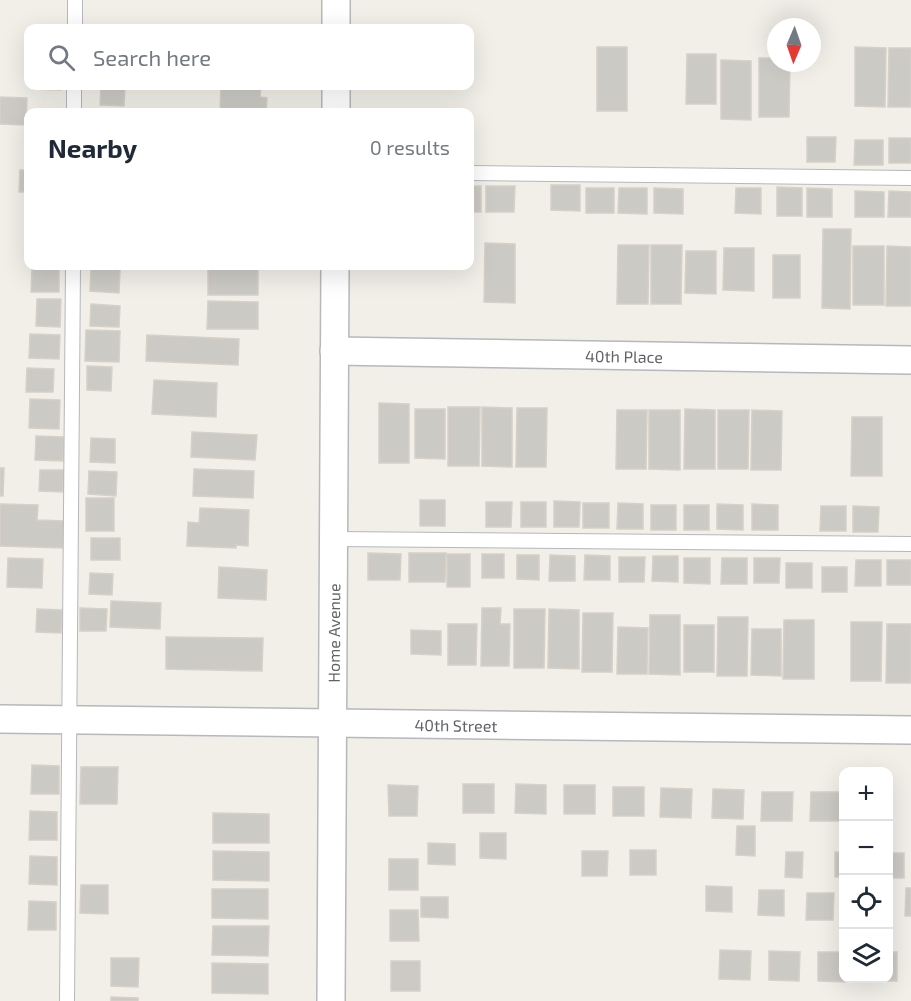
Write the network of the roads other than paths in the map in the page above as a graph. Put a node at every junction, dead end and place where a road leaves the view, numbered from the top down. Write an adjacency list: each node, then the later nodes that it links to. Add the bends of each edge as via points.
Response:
1 (75, 0): 3 (lane)
2 (336, 0): 4 (street)
3 (75, 24)
4 (336, 24)
5 (74, 90): 7 (lane)
6 (336, 90): 8 (street)
7 (74, 108)
8 (336, 108)
9 (474, 173): 10 (lane)
10 (911, 178)
11 (73, 270): 18 (lane)
12 (335, 270): 13 (street, Home Avenue)
13 (334, 351): 14 (street, 40th Place); 15 (street, Home Avenue)
14 (911, 360)
15 (334, 539): 16 (lane); 19 (street, Home Avenue)
16 (911, 544)
17 (0, 719): 18 (street, 40th Street)
18 (69, 719): 19 (street, 40th Street); 21 (lane)
19 (333, 723): 20 (street, 40th Street); 22 (street, Home Avenue)
20 (911, 730)
21 (67, 1001)
22 (331, 1001)

